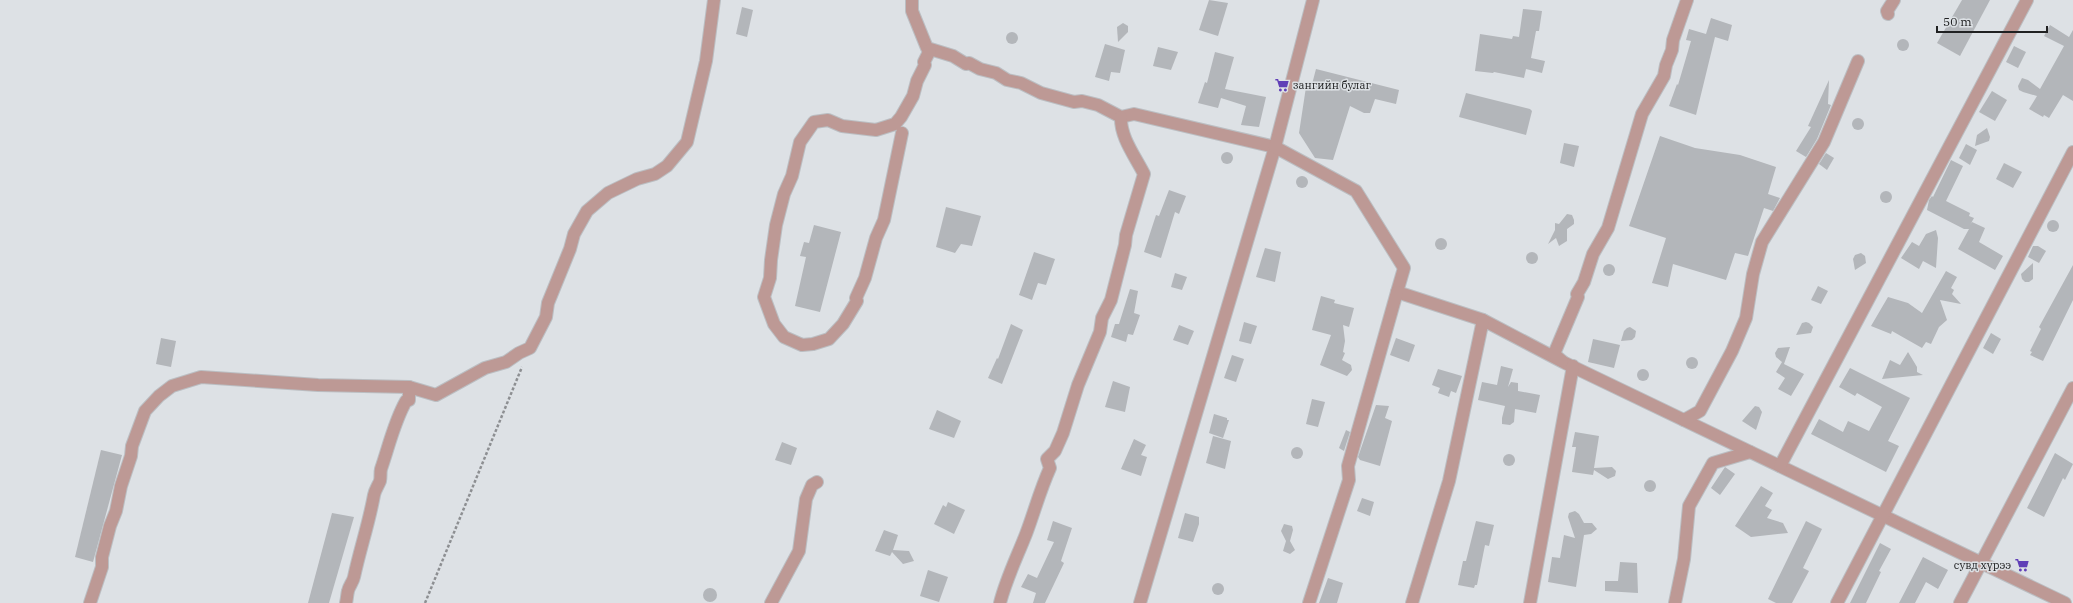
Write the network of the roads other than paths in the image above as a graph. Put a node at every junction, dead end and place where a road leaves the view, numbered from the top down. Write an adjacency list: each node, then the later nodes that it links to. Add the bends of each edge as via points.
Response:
1 (714, 0): 17 (street, via 706,61 687,142 667,166 655,174 637,179 608,193 587,211 574,234 548,303 546,317 530,348 506,362 485,368 436,395)
2 (912, 0): 8 (street, via 912,11)
3 (1313, 0): 12 (street)
4 (1687, 0): 16 (street, via 1664,76 1640,120 1608,228 1593,254 1554,354)
5 (1894, 0): 7 (street, via 1887,11)
6 (2027, 0): 21 (street)
7 (1888, 14)
8 (930, 50): 10 (street, via 953,56 980,70 1041,92 1074,102 1098,105); 11 (street, via 913,96 895,124 876,130 842,126 828,120 814,122 800,142 776,225 770,278 764,298 774,324 784,337 796,344 813,344 829,338 843,324 857,301 884,220)
9 (1858, 61): 19 (street, via 1824,142 1762,242 1753,274 1746,318 1732,352 1700,411)
10 (1121, 117): 12 (street, via 1134,114); 28 (street, via 1121,127 1129,147 1144,174 1141,187 1126,235 1111,300 1102,318 1100,332 1078,385 1063,433 1055,451 1047,459 1050,468)
11 (902, 133)
12 (1275, 147): 14 (street, via 1356,191 1404,268); 29 (street)
13 (2073, 152): 23 (street)
14 (1397, 292): 15 (street); 30 (street, via 1348,466 1349,480)
15 (1483, 320): 16 (street); 31 (street, via 1449,481)
16 (1569, 365): 19 (street); 32 (street)
17 (409, 388): 25 (street, via 201,377 172,386 145,411 132,446 102,557 102,567); 26 (street, via 409,400 397,416 387,446 387,456 381,470)
18 (2073, 388): 24 (street)
19 (1684, 420): 20 (street)
20 (1750, 452): 21 (street); 33 (street, via 1713,463 1689,506 1684,559)
21 (1780, 466): 23 (street)
22 (817, 482): 27 (street, via 812,484 806,499 799,551)
23 (1883, 516): 24 (street); 34 (street)
24 (1981, 563): 35 (street); 36 (street)
25 (90, 603)
26 (346, 603)
27 (771, 603)
28 (1000, 603)
29 (1140, 603)
30 (1308, 603)
31 (1412, 603)
32 (1530, 603)
33 (1675, 603)
34 (1837, 603)
35 (1960, 603)
36 (2065, 603)

